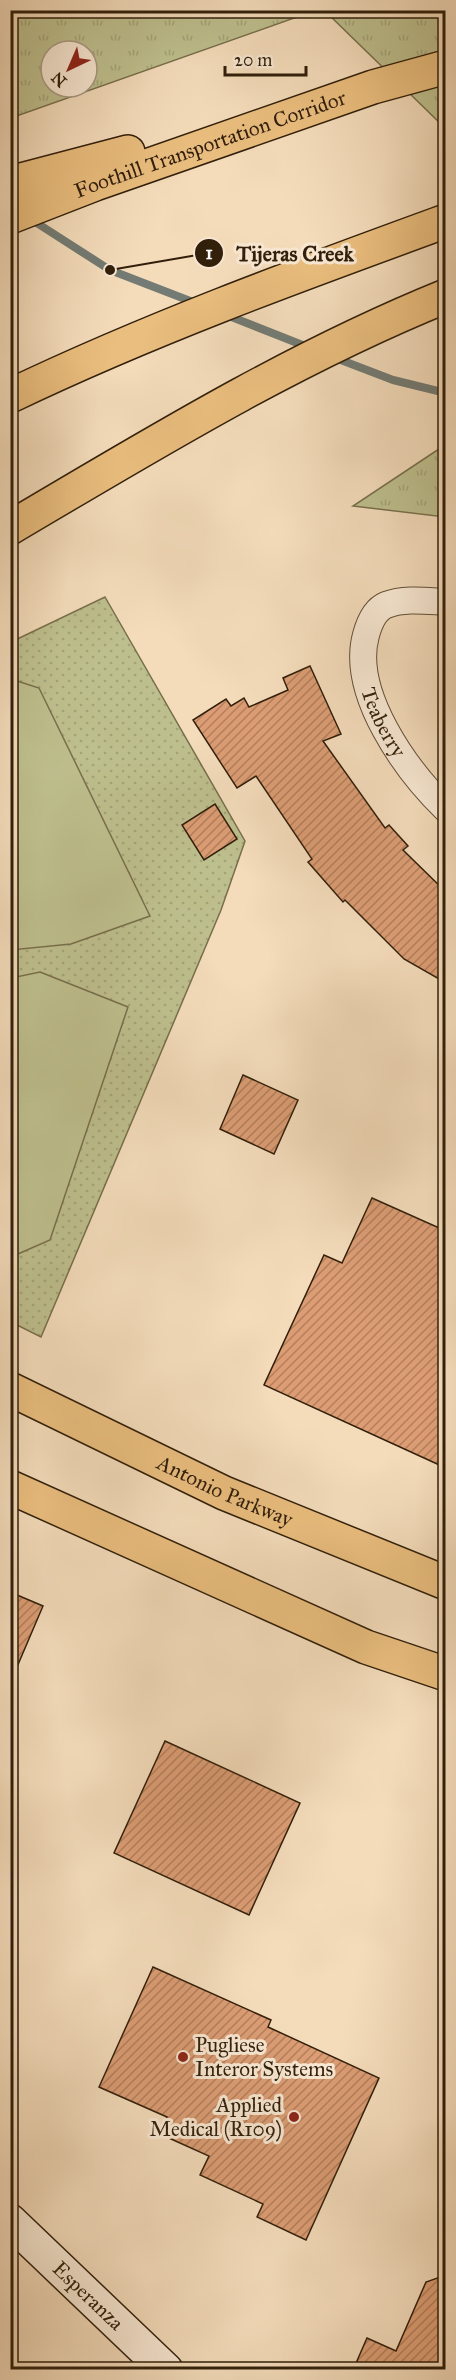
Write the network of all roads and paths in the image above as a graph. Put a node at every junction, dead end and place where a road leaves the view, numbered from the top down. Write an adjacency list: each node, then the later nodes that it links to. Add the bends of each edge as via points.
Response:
1 (446, 68): 2 (main road, Foothill Transportation Corridor)
2 (373, 87): 3 (main road); 4 (main road, Foothill Transportation Corridor)
3 (10, 183)
4 (10, 217)
5 (446, 221): 7 (main road, via 229,301)
6 (446, 296): 8 (main road, via 233,397)
7 (10, 396)
8 (10, 528)
9 (446, 602): 10 (street, Teaberry, via 411,600 384,606 370,621 362,666 373,706 399,753)
10 (446, 808)
11 (10, 1389): 13 (main road, Antonio Parkway, via 224,1493)
12 (10, 1487): 14 (main road, via 366,1647)
13 (446, 1583)
14 (446, 1674)
15 (10, 2221): 16 (street, Esperanza)
16 (166, 2370)

